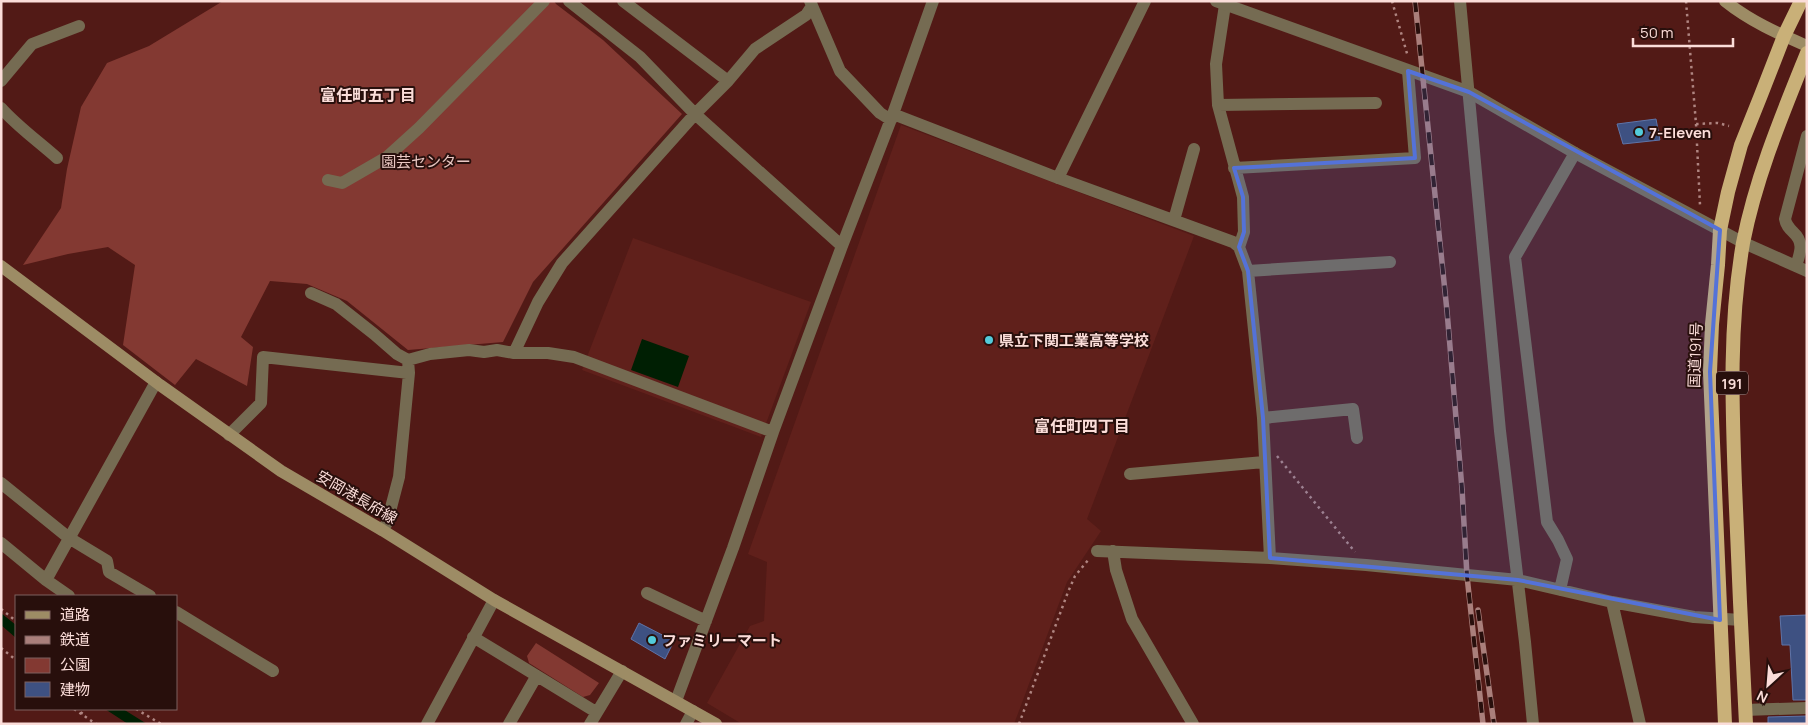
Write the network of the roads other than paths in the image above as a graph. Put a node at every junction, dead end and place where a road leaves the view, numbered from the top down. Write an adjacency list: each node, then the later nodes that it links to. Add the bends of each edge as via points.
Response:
1 (544, 1): 30 (street, via 387,158 342,183)
2 (568, 1): 22 (street, via 640,57)
3 (623, 1): 17 (street)
4 (933, 1): 23 (street)
5 (1145, 1): 29 (street)
6 (1460, 1): 18 (street)
7 (1725, 1): 12 (main road, via 1742,15)
8 (1802, 1): 12 (highway, 国道191号 / 191)
9 (1220, 3): 15 (street); 20 (street, via 1216,64)
10 (811, 4): 17 (street, via 806,15 755,49); 23 (street, via 840,71 880,113)
11 (79, 26): 16 (street, via 32,44)
12 (1784, 36): 13 (main road); 32 (highway, 国道191号 / 191, via 1741,145)
13 (1807, 46)
14 (1807, 53): 33 (highway, 191, via 1764,165)
15 (1408, 71): 18 (street); 28 (street, via 1415,158)
16 (1, 81)
17 (728, 81): 22 (street)
18 (1469, 92): 26 (street); 58 (street, via 1500,431)
19 (1376, 103): 20 (street)
20 (1218, 105): 28 (street)
21 (1, 108): 27 (street)
22 (695, 114): 34 (street); 41 (street, via 562,263 538,302)
23 (892, 117): 29 (street); 34 (street)
24 (1807, 136): 38 (street, via 1785,219 1788,228 1801,242)
25 (1194, 149): 31 (street)
26 (1574, 153): 32 (street); 59 (street, via 1515,258 1546,522 1567,559)
27 (57, 158)
28 (1234, 168): 35 (street, via 1243,198 1244,232)
29 (1058, 178): 31 (street)
30 (328, 180)
31 (1174, 220): 35 (street)
32 (1720, 230): 33 (street); 66 (highway, 国道191号 / 191, via 1710,372)
33 (1744, 243): 38 (street); 67 (highway, 191, via 1732,336)
34 (842, 246): 45 (street)
35 (1239, 246): 39 (street)
36 (1390, 262): 39 (street, via 1348,270)
37 (1, 266): 43 (main road, 安岡港長府線)
38 (1802, 268)
39 (1248, 271): 44 (street)
40 (311, 293): 42 (street, via 336,304)
41 (514, 353): 42 (street, via 469,350 430,354); 45 (street, via 574,357)
42 (408, 366): 46 (street, via 262,357 261,402); 51 (street, via 399,477 387,523)
43 (156, 382): 46 (main road, 安岡港長府線); 52 (street)
44 (1263, 418): 47 (street, via 1353,409); 48 (street)
45 (773, 432): 68 (street)
46 (229, 435): 51 (main road, 安岡港長府線, via 281,471)
47 (1356, 438)
48 (1264, 462): 49 (street); 56 (street)
49 (1130, 474)
50 (1, 483): 52 (street)
51 (382, 530): 63 (main road, 安岡港長府線)
52 (70, 538): 57 (street); 62 (street, via 107,560 109,572)
53 (1, 544): 57 (street)
54 (1097, 551): 55 (street)
55 (1113, 552): 56 (street); 83 (street, via 1132,619)
56 (1270, 558): 58 (street)
57 (46, 580): 61 (street)
58 (1518, 580): 59 (street); 84 (street)
59 (1560, 590): 64 (street)
60 (647, 593): 68 (street)
61 (68, 595)
62 (148, 595)
63 (494, 600): 69 (street); 71 (main road, 安岡港長府線)
64 (1612, 602): 66 (street); 85 (street)
65 (178, 613): 70 (street, via 216,629)
66 (1720, 620): 67 (street); 86 (highway, 国道191号 / 191)
67 (1740, 620): 77 (highway, 191)
68 (706, 621): 73 (street)
69 (473, 638): 72 (street); 78 (street)
70 (273, 671)
71 (622, 671): 73 (main road, 安岡港長府線); 76 (street)
72 (536, 677): 76 (street); 79 (street)
73 (676, 701): 75 (main road, 安岡港長府線)
74 (1807, 708): 77 (street)
75 (693, 710): 81 (street); 82 (main road, 安岡港長府線)
76 (596, 712): 80 (street)
77 (1745, 717)
78 (427, 724)
79 (509, 724)
80 (590, 724)
81 (686, 724)
82 (716, 724)
83 (1193, 724)
84 (1533, 724)
85 (1640, 724)
86 (1725, 724)

